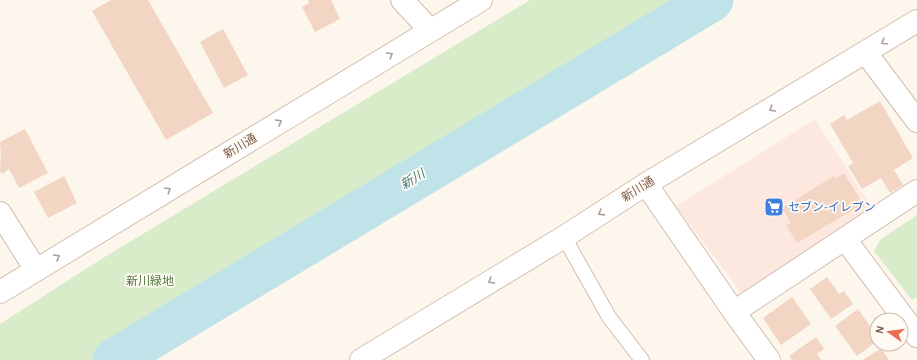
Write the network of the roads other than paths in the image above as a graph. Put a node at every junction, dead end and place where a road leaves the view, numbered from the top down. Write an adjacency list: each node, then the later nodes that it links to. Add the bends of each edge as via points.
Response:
1 (402, 0): 4 (street)
2 (481, 0): 4 (street, 新川通)
3 (917, 22): 5 (street, 新川通, one-way to 5)
4 (430, 30): 12 (street, 新川通, one-way to 4)
5 (866, 53): 6 (street); 7 (street, 新川通, one-way to 7)
6 (917, 121)
7 (646, 184): 10 (street, 新川通, one-way to 10); 14 (street)
8 (917, 191): 11 (street)
9 (0, 213): 12 (street)
10 (564, 237): 16 (street, 新川通, one-way to 16); 17 (lane, via 609,317)
11 (845, 239): 14 (street); 15 (street)
12 (36, 270): 13 (street, 新川通)
13 (0, 292)
14 (734, 312): 18 (street)
15 (917, 336)
16 (361, 360)
17 (642, 360)
18 (769, 360)

